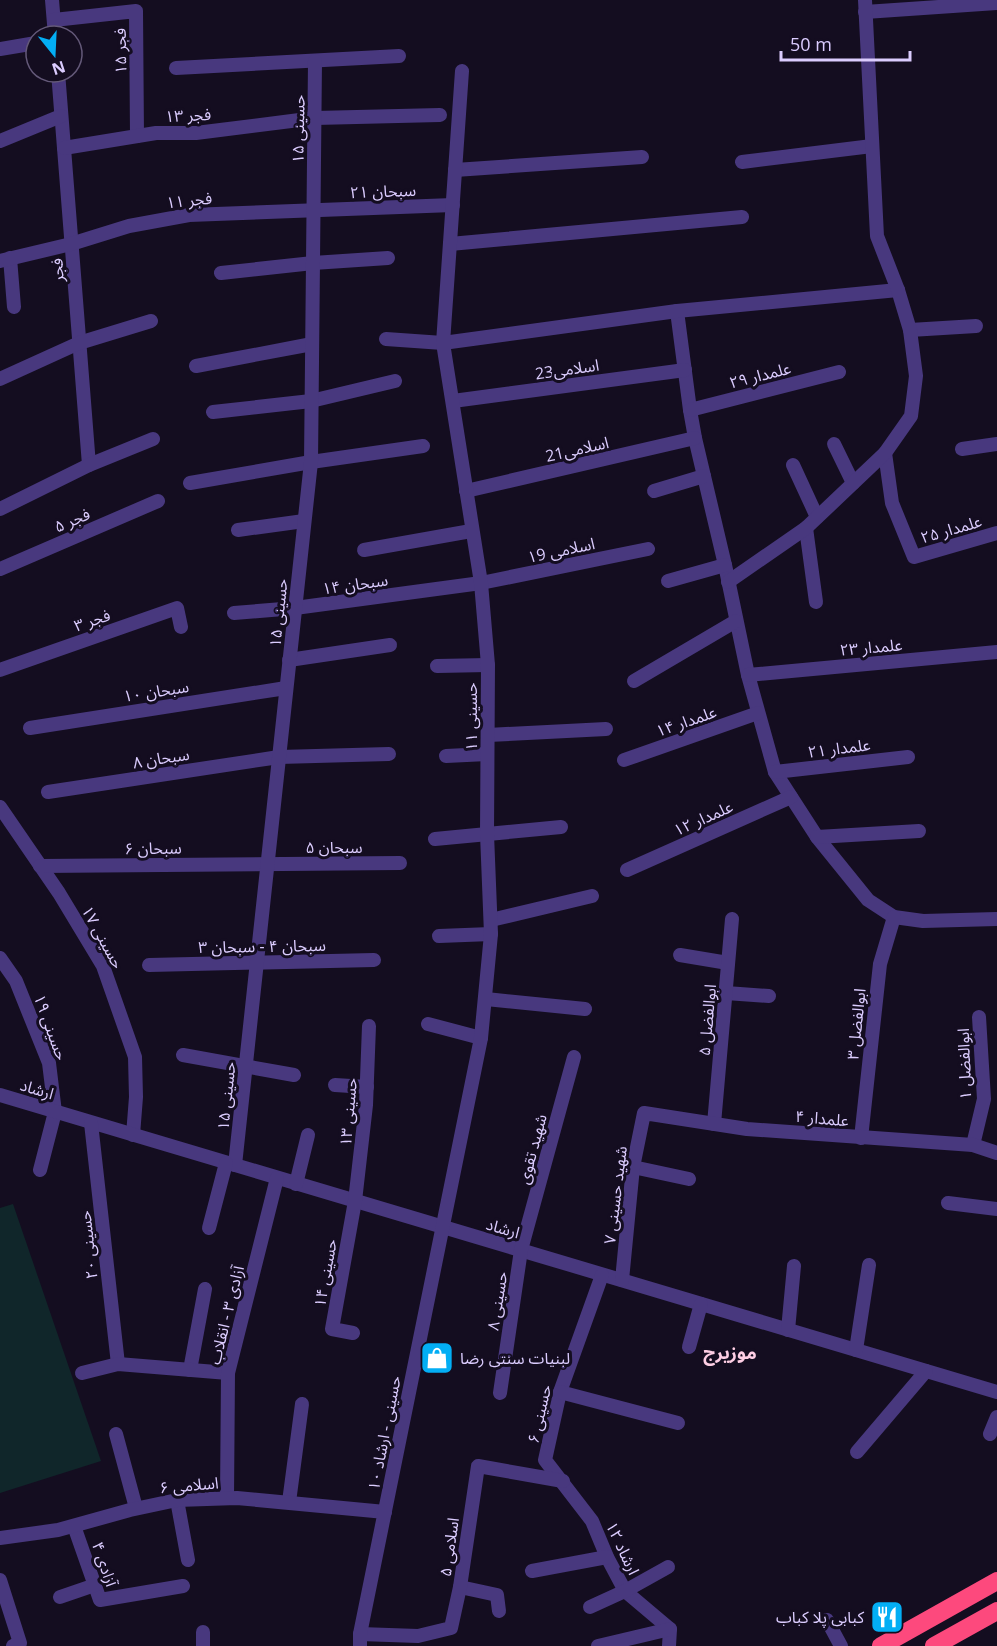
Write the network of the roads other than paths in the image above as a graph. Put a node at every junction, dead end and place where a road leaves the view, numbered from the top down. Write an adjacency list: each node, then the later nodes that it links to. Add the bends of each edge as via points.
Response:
1 (52, 0): 4 (street)
2 (997, 3): 3 (street)
3 (865, 6): 18 (street)
4 (54, 20): 5 (street); 16 (street, فجر ۱۵, via 136,11)
5 (54, 24)
6 (24, 45): 7 (street)
7 (0, 48)
8 (399, 56): 9 (street)
9 (315, 61): 10 (street); 15 (street, حسینی ۱۵)
10 (176, 68)
11 (462, 71): 22 (street, حسینی ۱۱)
12 (59, 84): 14 (street, فجر)
13 (440, 115): 15 (street)
14 (61, 116): 17 (street); 19 (street, فجر)
15 (315, 118): 16 (street, فجر ۱۳); 24 (street, حسینی ۱۵)
16 (137, 136): 19 (street, فجر ۱۳)
17 (0, 141)
18 (872, 146): 21 (street); 32 (street, via 877,236)
19 (64, 148): 26 (street, فجر)
20 (642, 157): 22 (street)
21 (742, 162)
22 (456, 170): 23 (street, حسینی ۱۱)
23 (453, 205): 24 (street, سبحان ۲۱); 27 (street, حسینی ۱۱)
24 (314, 209): 26 (street, فجر ۱۱, via 189,214 129,226); 30 (street, حسینی ۱۵)
25 (742, 217): 27 (street)
26 (71, 244): 29 (street, فجر ۱۱); 39 (street, فجر)
27 (450, 244): 40 (street, حسینی ۱۱)
28 (388, 258): 30 (street)
29 (5, 260): 33 (street)
30 (313, 263): 31 (street); 41 (street, حسینی ۱۵)
31 (221, 273)
32 (898, 290): 34 (street); 37 (street)
33 (14, 308)
34 (677, 311): 40 (street); 43 (street)
35 (151, 321): 39 (street)
36 (976, 326): 37 (street)
37 (910, 330): 57 (street, via 916,376 911,416)
38 (386, 339): 40 (street)
39 (79, 343): 45 (street); 59 (street, فجر)
40 (443, 343): 48 (street, حسینی ۱۱)
41 (312, 344): 42 (street); 47 (street, حسینی ۱۵)
42 (196, 366)
43 (685, 370): 48 (street, اسلامی23); 49 (street)
44 (839, 372): 49 (street, علمدار ۲۹)
45 (0, 379)
46 (395, 381): 47 (street)
47 (312, 400): 50 (street); 58 (street, حسینی ۱۵)
48 (453, 401): 64 (street, حسینی ۱۱)
49 (690, 410): 51 (street)
50 (213, 412)
51 (695, 438): 61 (street); 64 (street, اسلامی21)
52 (153, 439): 59 (street)
53 (834, 444): 63 (street)
54 (997, 444): 56 (street)
55 (423, 446): 58 (street)
56 (962, 449)
57 (885, 453): 63 (street); 73 (street, علمدار ۲۵, via 892,503 915,557)
58 (311, 462): 62 (street); 69 (street, حسینی ۱۵)
59 (89, 465): 67 (street)
60 (793, 465): 68 (street)
61 (704, 476): 65 (street); 76 (street)
62 (190, 483)
63 (853, 483): 68 (street)
64 (466, 491): 72 (street, حسینی ۱۱)
65 (654, 491)
66 (158, 501): 77 (street, فجر ۵)
67 (0, 509)
68 (817, 517): 70 (street)
69 (304, 521): 71 (street); 82 (street, حسینی ۱۵)
70 (806, 528): 79 (street); 81 (street)
71 (238, 530)
72 (471, 531): 75 (street); 80 (street, حسینی ۱۱)
73 (997, 533)
74 (648, 549): 80 (street, اسلامی ۱9)
75 (364, 550)
76 (725, 565): 78 (street); 79 (street)
77 (0, 569)
78 (668, 581)
79 (728, 582): 84 (street)
80 (481, 583): 82 (street, سبحان ۱۴); 89 (street, حسینی ۱۱)
81 (816, 602)
82 (295, 609): 83 (street, سبحان ۱۴); 88 (street, حسینی ۱۵)
83 (234, 613)
84 (736, 621): 92 (street); 93 (street)
85 (181, 627): 91 (street, فجر ۳, via 177,608)
86 (390, 645): 88 (street)
87 (997, 652): 92 (street, علمدار ۲۳)
88 (289, 660): 94 (street, حسینی ۱۵)
89 (488, 665): 90 (street); 98 (street, حسینی ۱۱)
90 (437, 666)
91 (0, 670)
92 (747, 675): 95 (street)
93 (634, 681)
94 (286, 688): 96 (street, سبحان ۱۰); 102 (street, حسینی ۱۵)
95 (758, 713): 104 (street, علمدار ۱۴); 105 (street)
96 (30, 728)
97 (606, 729): 98 (street)
98 (488, 735): 100 (street, حسینی ۱۱)
99 (389, 754): 102 (street, سبحان ۸)
100 (486, 754): 101 (street); 111 (street, حسینی ۱۱)
101 (446, 756)
102 (279, 757): 106 (street, سبحان ۸); 115 (street, حسینی ۱۵)
103 (908, 757): 105 (street, علمدار ۲۱)
104 (624, 760)
105 (775, 772): 107 (street)
106 (48, 792)
107 (791, 797): 112 (street); 117 (street, علمدار ۱۲)
108 (0, 807): 116 (street, حسینی ۱۷)
109 (561, 827): 111 (street)
110 (919, 831): 112 (street)
111 (487, 834): 113 (street); 122 (street, حسینی ۱۱)
112 (817, 837): 119 (street, via 868,900)
113 (435, 839)
114 (400, 863): 115 (street, سبحان ۵)
115 (267, 864): 116 (street, سبحان ۶); 127 (street, حسینی ۱۵)
116 (40, 866): 151 (street, حسینی ۱۷, via 103,966 135,1057)
117 (627, 870)
118 (592, 896): 122 (street)
119 (894, 916): 120 (street, via 923,921); 152 (street, ابوالفضل ۳, via 880,964)
120 (997, 918)
121 (732, 919): 128 (street, ابوالفضل ۵)
122 (491, 927): 123 (street); 132 (street, حسینی ۱۱)
123 (439, 936)
124 (680, 955): 128 (street)
125 (0, 958): 146 (street, حسینی ۱۹, via 16,981 49,1063)
126 (375, 960): 127 (street, سبحان ۴ - سبحان ۳)
127 (256, 963): 129 (street, سبحان ۴ - سبحان ۳); 140 (street, حسینی ۱۵)
128 (728, 963): 130 (street, ابوالفضل ۵)
129 (149, 965)
130 (726, 993): 131 (street); 149 (street, ابوالفضل ۵)
131 (769, 996)
132 (486, 999): 133 (street); 137 (street, حسینی ۱۱)
133 (585, 1009)
134 (979, 1017): 145 (street, ابوالفضل ۱)
135 (428, 1024): 137 (street)
136 (369, 1026): 143 (street, حسینی ۱۳)
137 (481, 1038): 164 (street, حسینی ۱۱)
138 (183, 1055): 140 (street)
139 (574, 1057): 166 (street, شهید تقوی)
140 (245, 1066): 141 (street); 155 (street, حسینی ۱۵)
141 (294, 1076)
142 (334, 1085): 143 (street)
143 (367, 1087): 161 (street, حسینی ۱۳)
144 (0, 1095): 146 (street, ارشاد)
145 (991, 1099): 153 (street, ابوالفضل ۱)
146 (55, 1112): 148 (street, ارشاد); 157 (street)
147 (644, 1113): 149 (street, علمدار ۴); 156 (street, شهید حسینی ۷)
148 (91, 1123): 151 (street, ارشاد); 177 (street, حسینی ۲۰)
149 (714, 1124): 152 (street, علمدار ۴)
150 (308, 1134): 160 (street)
151 (133, 1135): 155 (street, ارشاد)
152 (861, 1138): 153 (street, علمدار ۴)
153 (973, 1145): 154 (street, علمدار ۴)
154 (997, 1153)
155 (230, 1164): 158 (street, ارشاد); 165 (street, حسینی ۱۵)
156 (633, 1167): 159 (street); 170 (street, شهید حسینی ۷)
157 (40, 1170)
158 (277, 1178): 160 (street, ارشاد); 181 (street, آزادی ۳ - انقلاب)
159 (689, 1179)
160 (296, 1184): 161 (street, ارشاد)
161 (355, 1201): 164 (street, ارشاد); 174 (street, حسینی ۱۴, via 332,1329)
162 (948, 1203): 163 (street)
163 (997, 1209)
164 (442, 1227): 166 (street, ارشاد); 197 (street, حسینی - ارشاد ۱۰)
165 (209, 1228)
166 (521, 1250): 169 (street, ارشاد); 184 (street, حسینی ۸)
167 (869, 1265): 176 (street)
168 (794, 1266): 173 (street)
169 (602, 1275): 170 (street, ارشاد); 182 (street, حسینی ۶)
170 (622, 1280): 172 (street, ارشاد)
171 (205, 1289): 178 (street)
172 (701, 1304): 173 (street, ارشاد); 175 (street)
173 (788, 1330): 176 (street, ارشاد)
174 (353, 1334)
175 (689, 1347)
176 (856, 1350): 179 (street, ارشاد)
177 (118, 1364): 178 (street); 180 (street)
178 (190, 1370): 181 (street)
179 (926, 1371): 183 (street, ارشاد); 190 (street)
180 (82, 1373)
181 (228, 1373): 193 (street, آزادی ۳ - انقلاب)
182 (560, 1392): 187 (street); 191 (street, حسینی ۶)
183 (997, 1392)
184 (500, 1393)
185 (302, 1404): 195 (street)
186 (997, 1417): 189 (street)
187 (678, 1424)
188 (116, 1434): 196 (street)
189 (990, 1434)
190 (857, 1452)
191 (545, 1460): 192 (street, ارشاد ۱۲)
192 (564, 1481): 200 (street, ارشاد ۱۲, via 592,1521); 208 (street, اسلامی ۵, via 478,1466)
193 (227, 1498): 194 (street, اسلامی ۶); 195 (street, اسلامی ۶)
194 (177, 1500): 196 (street, اسلامی ۶); 201 (street)
195 (289, 1502): 197 (street, اسلامی ۶)
196 (136, 1508): 198 (street, اسلامی ۶)
197 (385, 1512): 216 (street, حسینی - ارشاد ۱۰)
198 (74, 1526): 199 (street, اسلامی ۶); 206 (street, آزادی ۴)
199 (0, 1538)
200 (607, 1557): 203 (street); 209 (street, ارشاد ۱۲)
201 (188, 1560)
202 (668, 1567): 209 (street)
203 (532, 1571)
204 (0, 1580): 218 (street, via 20,1643)
205 (997, 1581): 217 (highway)
206 (95, 1585): 207 (street, آزادی ۴, via 100,1600); 210 (street)
207 (183, 1586)
208 (460, 1587): 212 (street, via 497,1595); 216 (street, اسلامی ۵, via 451,1628 418,1636)
209 (626, 1591): 211 (street); 215 (street, ارشاد ۱۲)
210 (60, 1597)
211 (590, 1607)
212 (499, 1611)
213 (997, 1611): 222 (highway)
214 (827, 1620): 221 (street)
215 (670, 1629): 219 (street); 220 (street)
216 (360, 1640)
217 (894, 1643)
218 (13, 1646)
219 (598, 1646)
220 (669, 1646)
221 (841, 1646)
222 (934, 1646)

